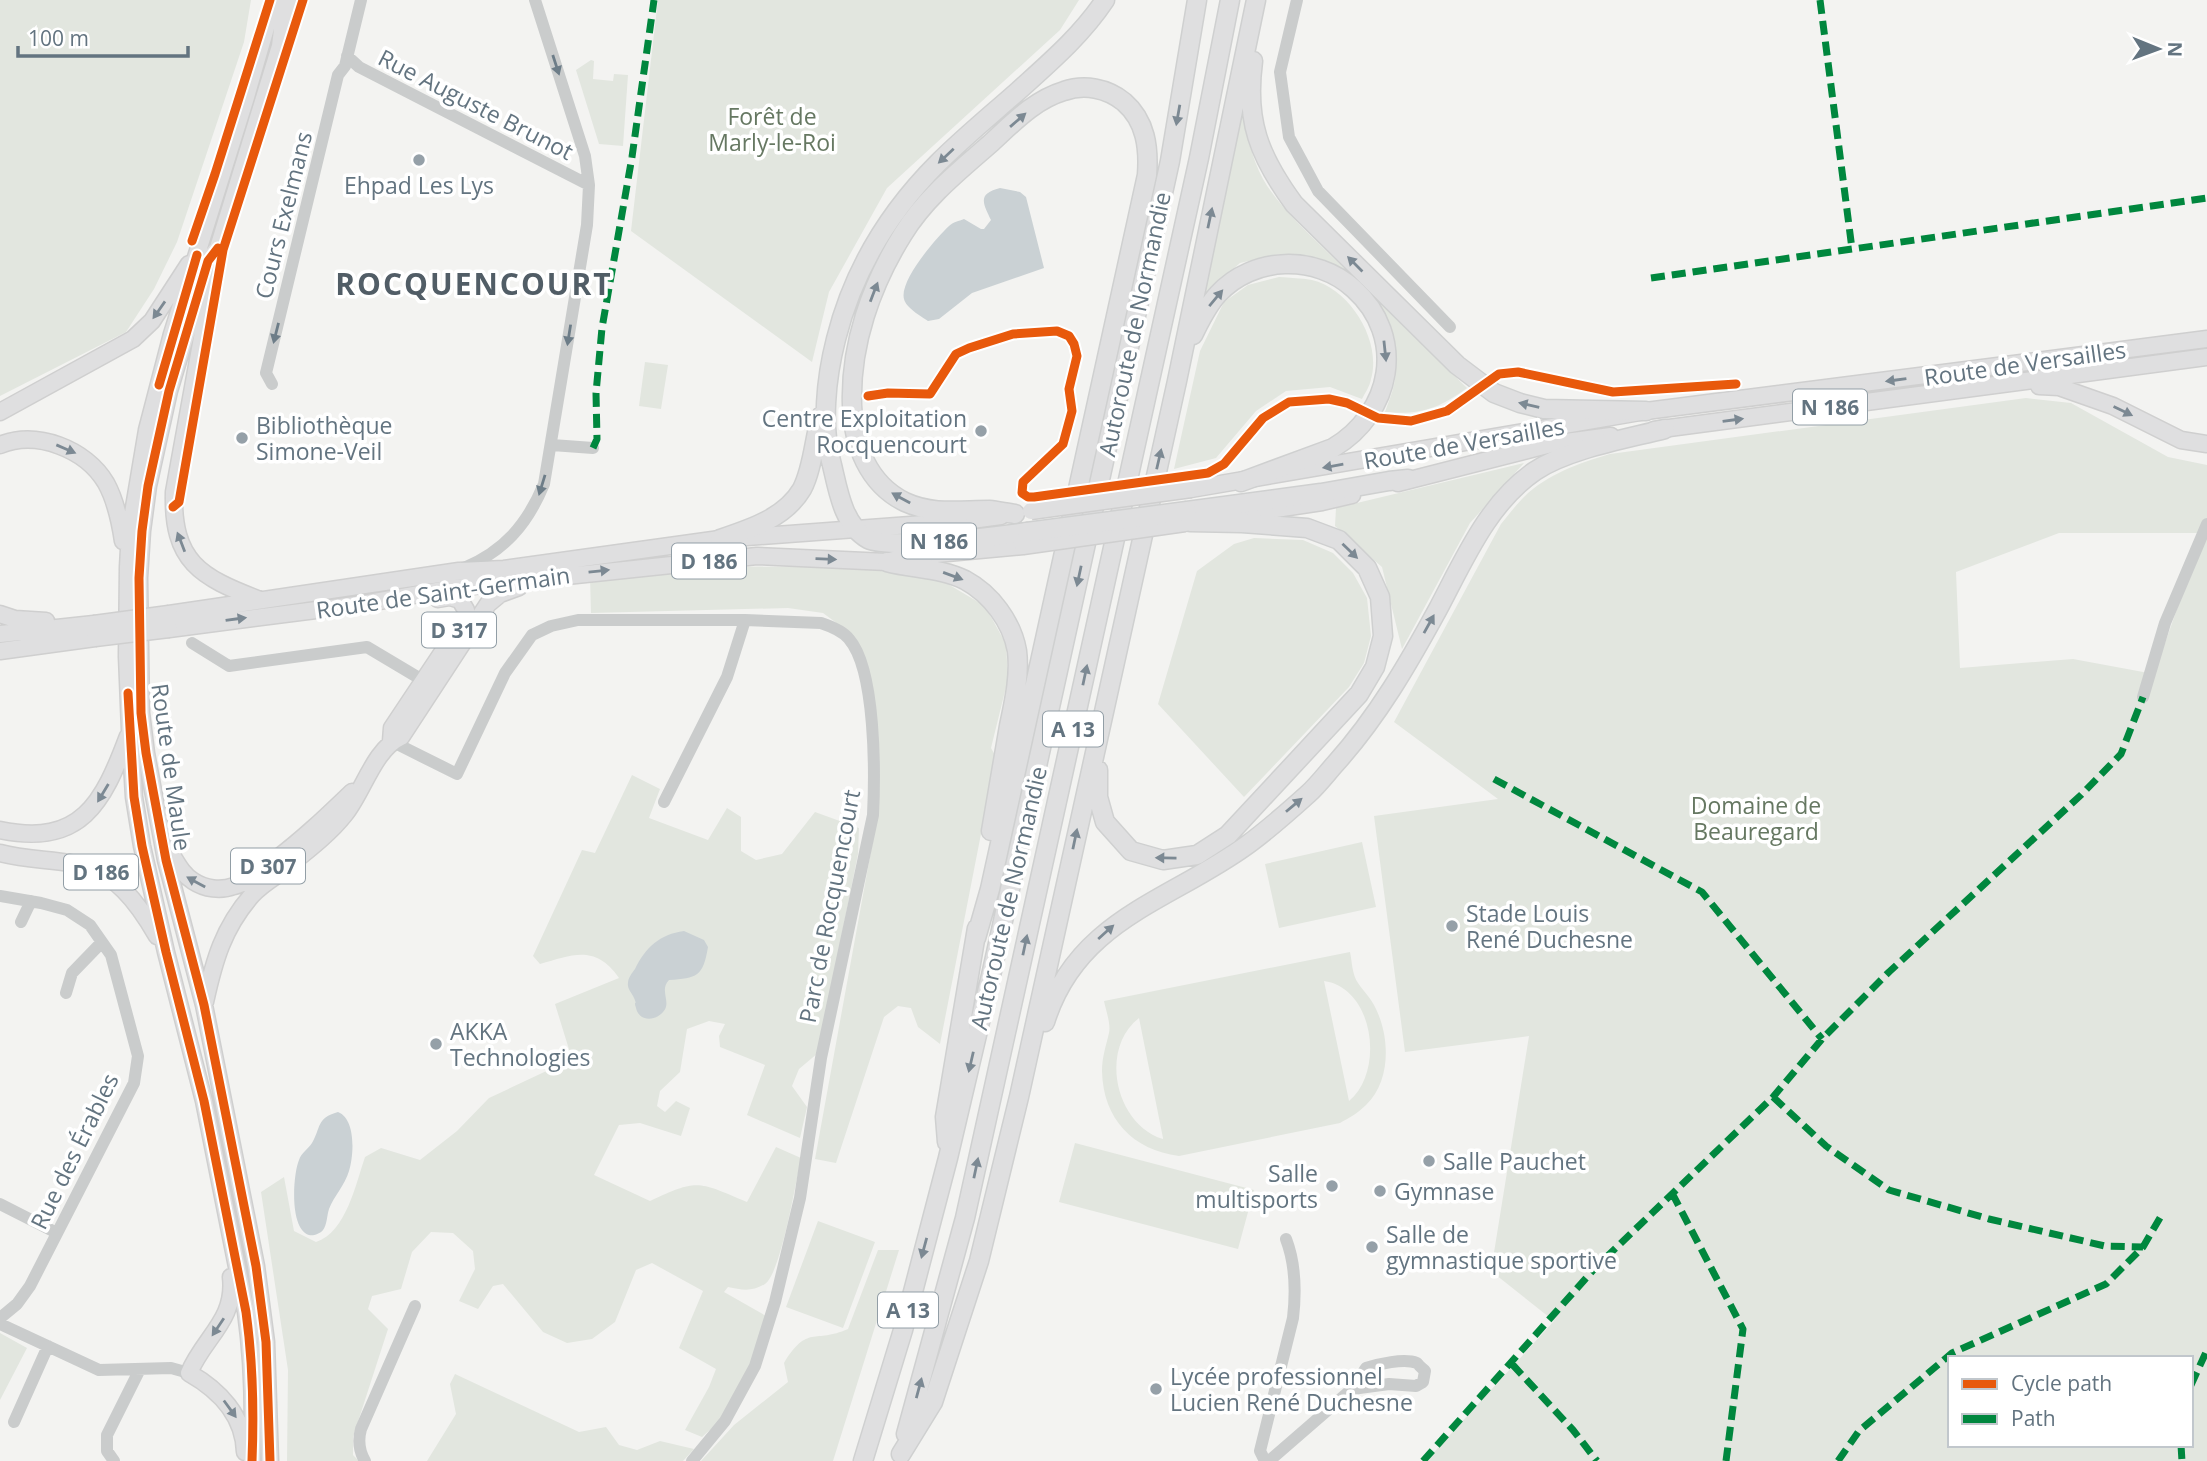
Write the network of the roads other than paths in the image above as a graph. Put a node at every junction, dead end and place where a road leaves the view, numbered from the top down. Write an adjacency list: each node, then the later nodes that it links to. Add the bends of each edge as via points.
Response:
1 (274, 0): 15 (main road, Route de Maule)
2 (290, 0): 11 (main road, Route de Maule)
3 (299, 0): 11 (main road)
4 (361, 0): 12 (street, Cours Exelmans)
5 (535, 0): 13 (street, one-way to 13, via 583,150)
6 (1105, 0): 22 (highway, one-way to 22, via 1069,45 939,162 899,207 870,250 841,320)
7 (1197, 0): 71 (highway, Autoroute de Normandie / A 13, one-way to 71, via 1170,161)
8 (1230, 0): 84 (highway, Autoroute de Normandie / A 13, one-way to 8, via 968,1204 1199,159)
9 (1258, 0): 19 (highway, one-way to 9); 23 (highway, one-way to 9, via 1544,408 1494,393 1457,365 1294,204 1272,174 1251,109)
10 (1297, 0): 16 (street, via 1280,72 1289,137 1318,191)
11 (280, 47): 14 (main road, Route de Maule / D 307)
12 (347, 56): 13 (street, Rue Auguste Brunot, via 359,67); 20 (street, Cours Exelmans, one-way to 20, via 338,75 267,373)
13 (589, 185): 28 (street, one-way to 28, via 587,225)
14 (218, 248): 42 (main road, D 307, one-way to 14, via 211,580 198,569 185,553 173,507); 60 (main road, Route de Maule / D 307, via 208,261 169,391 142,531 141,712)
15 (197, 255): 24 (main road, one-way to 24, via 152,321 133,339); 39 (main road, Route de Maule, via 147,430)
16 (1450, 327)
17 (2207, 339): 23 (main road, Route de Versailles / N 186, one-way to 23)
18 (2207, 357): 21 (main road, Route de Versailles / N 186)
19 (1177, 381): 31 (highway, one-way to 31, via 1211,302 1230,283 1256,269 1293,264 1328,271 1355,289 1375,314 1384,338 1386,372 1370,416 1333,448); 54 (highway, one-way to 19)
20 (272, 384)
21 (1995, 385): 25 (main road, Route de Versailles / N 186, one-way to 21); 26 (main road, one-way to 26, via 2059,387 2181,440)
22 (827, 395): 35 (highway, via 830,460 842,506); 36 (highway, via 803,487 789,506 755,527)
23 (1646, 411): 31 (main road, Route de Versailles / N 186, one-way to 31)
24 (0, 412)
25 (1665, 429): 30 (main road, Route de Versailles / N 186, via 1550,444); 70 (highway, one-way to 25, via 1051,1005 1079,959 1110,927 1247,845 1310,793 1363,733 1401,676 1484,524 1510,493 1536,471 1572,454)
26 (2207, 444)
27 (0, 445): 39 (main road, one-way to 39, via 45,442 80,455 93,467 114,500)
28 (552, 445): 29 (street); 40 (street, one-way to 40, via 544,484 524,522 487,558)
29 (593, 448)
30 (1408, 479): 33 (highway, N 186)
31 (1241, 482): 32 (main road, Route de Versailles / N 186, bridge)
32 (1023, 513): 35 (main road, Route de Versailles / N 186); 65 (highway, one-way to 65, via 939,511 905,502 881,485 869,470 855,436 854,365 863,321 883,269 904,232 940,188 1036,103 1067,90 1091,88 1118,98 1138,119 1147,141 1147,175)
33 (1187, 518): 37 (highway, N 186, bridge); 54 (highway, one-way to 54, via 1307,528 1339,540 1367,568 1380,597 1383,636 1375,667 1359,694 1228,835 1197,855 1163,860 1131,851 1105,822 1098,797)
34 (2207, 524): 53 (street, via 2165,623)
35 (856, 528): 36 (main road, Route de Versailles / N 186); 37 (highway, N 186, via 869,540 884,543)
36 (720, 538): 40 (main road, Route de Saint-Germain / D 186, via 504,569)
37 (1025, 539): 38 (main road, N 186)
38 (887, 562): 41 (main road, Route de Saint-Germain / D 186, one-way to 38, via 757,556); 65 (highway, one-way to 65, via 937,570 965,581 988,597 1008,622 1017,652 1016,688)
39 (128, 567): 55 (main road, Route de Maule)
40 (459, 571): 42 (main road, Route de Saint-Germain / D 186)
41 (532, 580): 43 (main road, Route de Saint-Germain / D 186); 56 (main road, D 186, via 488,604 401,737)
42 (263, 601): 46 (main road, Route de Saint-Germain / D 186)
43 (363, 604): 46 (main road, Route de Saint-Germain / D 186, one-way to 43); 52 (main road, D 317, via 380,608 450,597 460,600 466,617)
44 (0, 614): 48 (main road, via 50,621)
45 (745, 620): 56 (street, Parc de Rocquencourt, via 578,620 551,626 532,635 505,673 457,774); 58 (street, via 727,677); 90 (street, Parc de Rocquencourt, via 821,623 849,638 864,669 873,751 873,815 821,1058 800,1198 775,1302 755,1366 725,1421)
46 (169, 621): 48 (main road, Route de Saint-Germain / D 186, bridge)
47 (0, 634): 48 (main road, Route de Saint-Germain / D 186)
48 (60, 635): 50 (main road, Route de Saint-Germain / D 186); 51 (main road, D 186, via 50,652)
49 (192, 643): 52 (street, via 229,666 367,647)
50 (0, 651)
51 (0, 662)
52 (424, 681): 56 (main road, D 317, via 392,728)
53 (2143, 697)
54 (1102, 717): 70 (highway, one-way to 54)
55 (130, 730): 59 (main road, D 186, one-way to 59, via 112,777 82,818 45,833); 67 (main road, Route de Maule, via 142,846)
56 (391, 741): 57 (main road, D 317)
57 (368, 775): 60 (main road, D 307, one-way to 60, via 303,838 255,876 233,887 206,888 194,882 179,868); 69 (main road, D 317, via 346,813 253,894 231,924 214,961)
58 (664, 802)
59 (0, 830)
60 (161, 838): 69 (main road, Route de Maule / D 307)
61 (0, 853): 67 (main road, D 186, via 102,872 145,914)
62 (0, 896): 63 (street, Rue des Érables)
63 (30, 901): 64 (street); 66 (street, Rue des Érables, via 67,909 90,925)
64 (21, 922)
65 (976, 938): 71 (highway, via 945,1117)
66 (102, 942): 68 (street, via 72,973); 74 (street, Rue des Érables, via 111,955 138,1056 134,1083)
67 (166, 952): 73 (main road, Route de Maule)
68 (66, 993)
69 (204, 1005): 88 (main road, Route de Maule / D 307, via 256,1266 266,1342)
70 (1019, 1097): 84 (highway, via 979,1261 933,1402)
71 (948, 1158): 91 (highway, Autoroute de Normandie / A 13, one-way to 91)
72 (0, 1204): 74 (street)
73 (228, 1214): 81 (main road, one-way to 81, via 223,1225 231,1300); 87 (main road, Route de Maule, via 250,1344)
74 (57, 1233): 77 (street, Rue des Érables, via 30,1286)
75 (1286, 1239): 92 (street, via 1295,1302 1260,1451)
76 (415, 1306): 89 (street, via 361,1429 358,1439)
77 (0, 1318)
78 (0, 1324): 79 (street)
79 (48, 1346): 80 (street, via 99,1370); 83 (street)
80 (140, 1368): 81 (street); 85 (street, via 107,1435 107,1451)
81 (190, 1373): 86 (main road, one-way to 86, via 232,1409 243,1436)
82 (1352, 1389): 82 (street, via 1416,1386 1423,1382 1425,1371 1417,1363 1384,1363 1366,1368); 92 (street)
83 (14, 1422)
84 (900, 1457)
85 (114, 1461)
86 (245, 1461)
87 (252, 1461)
88 (270, 1461)
89 (365, 1461)
90 (692, 1461)
91 (863, 1461)
92 (1267, 1461)

